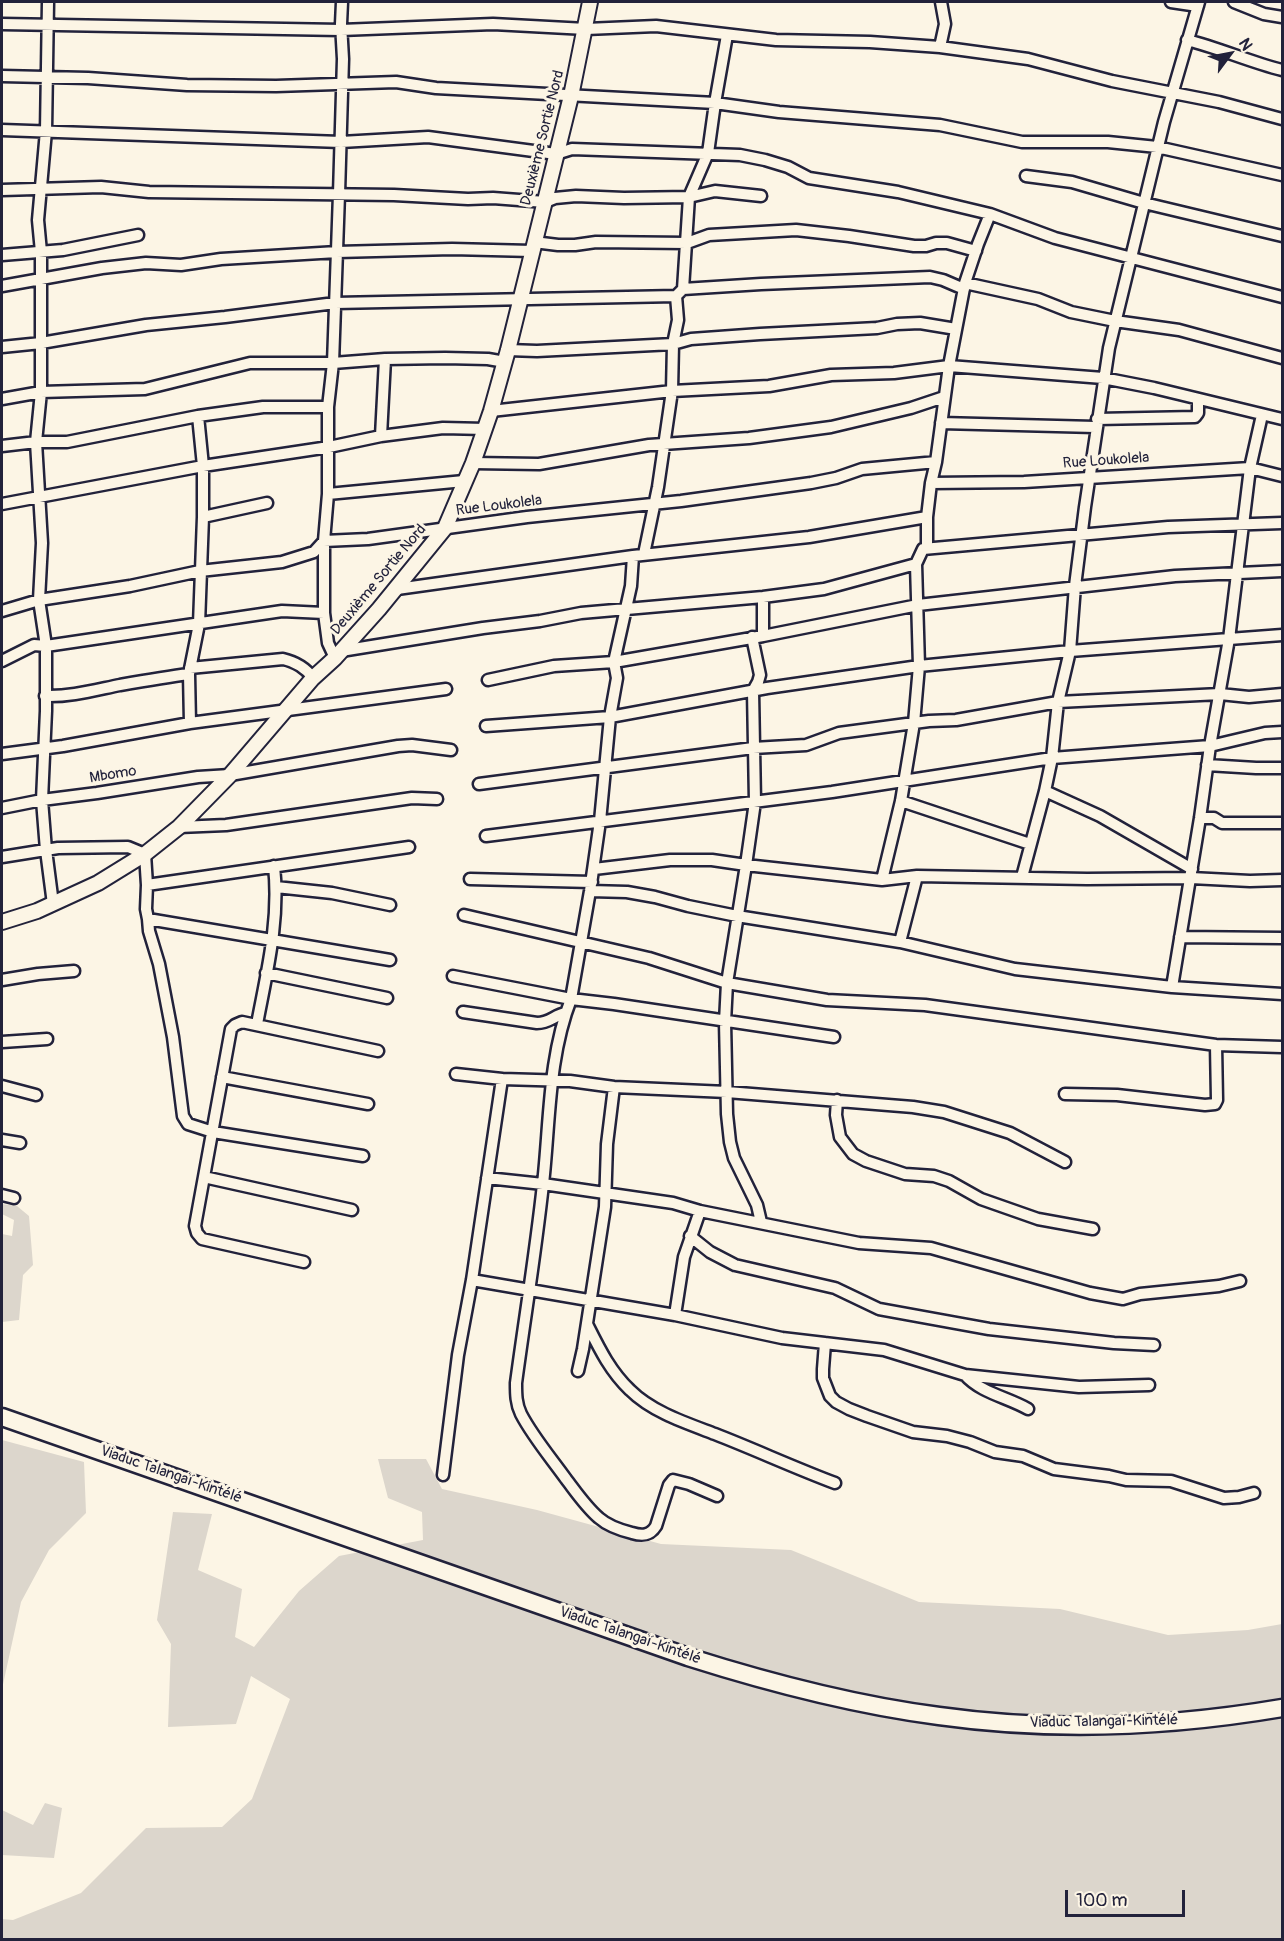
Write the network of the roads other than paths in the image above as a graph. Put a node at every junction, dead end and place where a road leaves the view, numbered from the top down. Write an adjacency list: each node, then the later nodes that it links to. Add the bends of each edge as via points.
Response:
1 (48, 2): 10 (street)
2 (342, 2): 12 (street)
3 (590, 2): 11 (main road, Deuxième Sortie Nord)
4 (941, 2): 15 (street, via 945,24)
5 (1171, 2): 7 (street)
6 (1234, 2): 8 (street)
7 (1198, 4): 14 (street)
8 (1282, 17)
9 (2, 24): 10 (street)
10 (47, 24): 12 (street); 18 (street)
11 (586, 28): 12 (street, via 507,24); 13 (street, via 656,26); 21 (main road, Deuxième Sortie Nord)
12 (341, 30): 19 (street)
13 (727, 35): 15 (street); 22 (street)
14 (1187, 40): 16 (street); 20 (street)
15 (940, 47): 20 (street, via 1028,59)
16 (1282, 70)
17 (2, 75): 18 (street)
18 (46, 77): 19 (street, via 187,85); 25 (street)
19 (342, 85): 21 (street, via 396,82); 26 (street)
20 (1172, 94): 23 (street); 27 (street)
21 (571, 96): 22 (street); 29 (main road, Deuxième Sortie Nord)
22 (715, 103): 27 (street, via 940,125 1022,142 1108,142); 28 (street)
23 (1282, 119)
24 (2, 130): 25 (street)
25 (46, 131): 26 (street); 32 (street)
26 (341, 142): 29 (street, via 428,137); 34 (street)
27 (1157, 147): 30 (street); 38 (street)
28 (708, 153): 29 (street, via 572,149); 36 (street); 39 (street, via 765,160 808,178 898,192)
29 (556, 154): 37 (main road, Deuxième Sortie Nord)
30 (1282, 175)
31 (1026, 176): 38 (street, via 1072,182)
32 (40, 188): 33 (street); 34 (street); 45 (street)
33 (2, 190)
34 (339, 194): 37 (street); 46 (street)
35 (761, 196): 36 (street, via 715,191)
36 (689, 197): 37 (street, via 576,196); 42 (street)
37 (545, 202): 43 (main road, Deuxième Sortie Nord)
38 (1144, 203): 41 (street); 48 (street)
39 (990, 214): 44 (street); 48 (street, via 1055,238)
40 (138, 236): 45 (street)
41 (1282, 236)
42 (687, 243): 43 (street); 44 (street, via 709,235 796,230 914,246 947,243); 52 (street)
43 (533, 246): 46 (street); 54 (main road, Deuxième Sortie Nord)
44 (976, 251): 51 (street)
45 (41, 252): 47 (street); 49 (street)
46 (337, 252): 49 (street, via 181,265 146,263); 55 (street)
47 (2, 255)
48 (1130, 257): 53 (street); 56 (street)
49 (40, 279): 50 (street); 58 (street)
50 (2, 286)
51 (964, 286): 52 (street, via 930,277 761,284); 56 (street, via 1038,298 1071,312); 57 (street)
52 (680, 293): 54 (street); 59 (street)
53 (1282, 297)
54 (520, 300): 55 (street); 61 (main road, Deuxième Sortie Nord)
55 (335, 303): 58 (street, via 146,325); 64 (street)
56 (1115, 321): 62 (street, via 1179,330); 66 (street)
57 (956, 329): 59 (street, via 897,324 691,339); 65 (street)
58 (41, 343): 60 (street); 68 (street)
59 (673, 344): 61 (street); 67 (street)
60 (2, 346)
61 (507, 356): 63 (street); 73 (main road, Deuxième Sortie Nord)
62 (1282, 358)
63 (385, 359): 64 (street); 80 (street)
64 (333, 363): 68 (street, via 250,363 145,389); 72 (street)
65 (949, 366): 66 (street); 67 (street, via 831,375 769,386); 69 (street)
66 (1103, 378): 71 (street); 78 (street)
67 (672, 390): 73 (street); 82 (street)
68 (41, 392): 70 (street); 81 (street)
69 (944, 397): 77 (street); 82 (street, via 831,427)
70 (2, 399)
71 (1198, 400): 74 (street); 78 (street, via 1195,417)
72 (328, 407): 75 (street, via 263,407); 84 (street)
73 (491, 411): 79 (main road, Deuxième Sortie Nord)
74 (1262, 415): 76 (street); 88 (street)
75 (198, 416): 81 (street, via 67,442); 87 (street)
76 (1282, 419)
77 (940, 423): 78 (street); 85 (street)
78 (1096, 423): 90 (street)
79 (485, 429): 80 (street, via 443,428); 86 (main road, Deuxième Sortie Nord)
80 (381, 436): 84 (street)
81 (36, 442): 83 (street); 94 (street)
82 (663, 444): 86 (street, via 539,464); 97 (street)
83 (2, 446)
84 (329, 447): 87 (street); 93 (street)
85 (936, 462): 92 (street); 97 (street, Rue Loukolela, via 862,469 811,483)
86 (473, 463): 91 (main road, Deuxième Sortie Nord)
87 (203, 466): 94 (street); 98 (street)
88 (1250, 468): 89 (street, Rue Loukolela); 90 (street, Rue Loukolela); 100 (street)
89 (1282, 476)
90 (1089, 478): 92 (street, Rue Loukolela); 103 (street)
91 (464, 481): 93 (street); 102 (main road, Deuxième Sortie Nord)
92 (931, 483): 99 (street)
93 (328, 494): 104 (street)
94 (40, 496): 96 (street); 114 (street)
95 (267, 503): 98 (street)
96 (2, 504)
97 (655, 504): 102 (street, Rue Loukolela); 106 (street)
98 (203, 517): 108 (street)
99 (927, 517): 105 (street); 106 (street, via 809,537)
100 (1244, 523): 101 (street); 103 (street); 110 (street)
101 (1282, 523)
102 (446, 528): 104 (street, Rue Loukolela); 112 (main road, Deuxième Sortie Nord)
103 (1082, 533): 105 (street); 111 (street)
104 (324, 541): 108 (street, Rue Loukolela, via 314,552 282,562); 118 (street)
105 (927, 547): 107 (street)
106 (638, 555): 112 (street); 116 (street)
107 (916, 564): 113 (street, via 824,589); 115 (street)
108 (200, 571): 114 (street, Rue Loukolela); 119 (street)
109 (1282, 571): 110 (street)
110 (1237, 574): 111 (street); 122 (street)
111 (1075, 586): 115 (street); 124 (street)
112 (397, 589): 125 (main road, Deuxième Sortie Nord)
113 (762, 597): 116 (street); 121 (street)
114 (39, 600): 117 (street, Rue Loukolela); 123 (street)
115 (918, 605): 121 (street); 128 (street)
116 (627, 609): 125 (street, via 483,628); 127 (street)
117 (2, 611)
118 (324, 613): 119 (street, via 282,611); 125 (street, via 328,643)
119 (199, 624): 123 (street); 129 (street)
120 (1282, 635): 122 (street)
121 (757, 637): 127 (street); 133 (street, via 760,675)
122 (1229, 639): 124 (street); 134 (street)
123 (46, 646): 126 (street, via 34,645); 136 (street)
124 (1070, 651): 128 (street); 137 (street)
125 (338, 654): 130 (main road, Deuxième Sortie Nord)
126 (2, 661)
127 (615, 662): 131 (street, via 554,666); 139 (street, via 617,678)
128 (919, 666): 133 (street); 141 (street)
129 (190, 671): 130 (street, via 283,659 308,670); 136 (street, via 70,695); 140 (street)
130 (313, 678): 138 (main road, Deuxième Sortie Nord)
131 (488, 680)
132 (446, 689): 138 (street)
133 (753, 691): 139 (street); 146 (street)
134 (1220, 694): 135 (street); 137 (street); 144 (street)
135 (1282, 694)
136 (45, 696): 145 (street)
137 (1058, 702): 141 (street, via 956,720); 149 (street)
138 (285, 711): 140 (street); 153 (main road, Deuxième Sortie Nord)
139 (610, 717): 142 (street); 151 (street)
140 (190, 723): 145 (street)
141 (914, 723): 146 (street, via 831,734 806,745); 154 (street)
142 (486, 726)
143 (1282, 732): 144 (street)
144 (1210, 746): 149 (street); 150 (street)
145 (44, 748): 148 (street); 158 (street)
146 (753, 748): 151 (street); 160 (street)
147 (451, 750): 153 (street, Mbomo, via 398,746)
148 (2, 754)
149 (1052, 759): 154 (street); 156 (street)
150 (1208, 765): 152 (street); 162 (street)
151 (605, 767): 155 (street); 163 (street)
152 (1282, 768)
153 (230, 775): 158 (street, Mbomo); 165 (main road, Deuxième Sortie Nord)
154 (906, 780): 159 (street); 160 (street)
155 (479, 784)
156 (1045, 791): 167 (street); 175 (street, via 1100,816)
157 (437, 799): 165 (street, via 412,798 226,825)
158 (42, 800): 161 (street, Mbomo); 169 (street)
159 (901, 801): 167 (street); 179 (street)
160 (754, 802): 163 (street); 173 (street)
161 (2, 808)
162 (1200, 818): 164 (street, via 1214,818 1222,823); 175 (street)
163 (600, 821): 166 (street); 174 (street)
164 (1282, 823)
165 (179, 827): 170 (main road, Deuxième Sortie Nord)
166 (486, 836)
167 (1030, 844): 177 (street)
168 (409, 847): 172 (street)
169 (46, 850): 170 (street, via 128,847); 171 (street); 184 (street)
170 (145, 854): 181 (street); 184 (main road, Deuxième Sortie Nord, via 98,883)
171 (2, 857)
172 (273, 866): 181 (street); 182 (street)
173 (746, 866): 174 (street, via 712,860 670,860); 179 (street); 187 (street)
174 (594, 869): 183 (street)
175 (1192, 874): 177 (street, via 1087,879); 180 (street, via 1250,881); 190 (street)
176 (917, 876): 177 (street); 179 (street); 193 (street)
177 (1022, 877)
178 (470, 879): 183 (street)
179 (882, 880)
180 (1282, 880)
181 (147, 885): 188 (street)
182 (276, 886): 185 (street); 192 (street)
183 (591, 887): 187 (street); 194 (street)
184 (53, 904): 189 (main road, Deuxième Sortie Nord)
185 (390, 905)
186 (464, 915): 194 (street)
187 (737, 916): 193 (street); 200 (street)
188 (148, 919): 192 (street); 226 (street, via 173,1037 183,1116 188,1124)
189 (2, 922)
190 (1180, 937): 191 (street); 201 (street)
191 (1282, 938)
192 (273, 939): 195 (street); 197 (street)
193 (900, 942): 201 (street, via 1015,969)
194 (580, 943): 200 (street, via 650,958); 204 (street)
195 (390, 960)
196 (74, 971): 199 (street)
197 (266, 973): 203 (street); 208 (street)
198 (453, 976): 204 (street)
199 (2, 980)
200 (727, 983): 207 (street); 212 (street, via 827,1000 925,1005)
201 (1172, 987): 202 (street)
202 (1282, 994)
203 (387, 998)
204 (571, 999): 206 (street); 207 (street)
205 (463, 1012): 206 (street, via 537,1023 546,1023)
206 (566, 1012): 218 (street)
207 (725, 1022): 209 (street); 221 (street)
208 (257, 1024): 214 (street); 216 (street, via 242,1022 231,1029)
209 (834, 1037)
210 (47, 1040): 211 (street)
211 (2, 1042)
212 (1216, 1045): 213 (street); 222 (street, via 1215,1104)
213 (1282, 1047)
214 (378, 1051)
215 (456, 1074): 217 (street)
216 (222, 1077): 225 (street); 226 (street)
217 (502, 1079): 218 (street); 232 (street)
218 (552, 1082): 220 (street); 233 (street)
219 (2, 1086): 223 (street)
220 (614, 1087): 221 (street); 235 (street)
221 (727, 1092): 224 (street); 239 (street, via 734,1158)
222 (1065, 1094)
223 (36, 1095)
224 (837, 1100): 230 (street, via 944,1112 1010,1133); 240 (street, via 840,1137 853,1154 866,1161 905,1174 949,1181 981,1199 1038,1219)
225 (368, 1104)
226 (213, 1132): 229 (street); 231 (street)
227 (2, 1140): 228 (street)
228 (20, 1143)
229 (363, 1156)
230 (1065, 1162)
231 (204, 1177): 237 (street); 242 (street, via 195,1226 202,1239)
232 (487, 1178): 233 (street); 243 (street)
233 (543, 1184): 235 (street); 245 (street)
234 (2, 1195): 236 (street)
235 (605, 1195): 238 (street, via 673,1203); 246 (street)
236 (14, 1198)
237 (352, 1210)
238 (700, 1211): 239 (street); 241 (street)
239 (761, 1222): 244 (street, via 859,1243 931,1248 1124,1299)
240 (1093, 1229)
241 (690, 1236): 247 (street); 250 (street, via 735,1265 835,1288 879,1309 989,1329)
242 (304, 1262)
243 (472, 1280): 245 (street); 257 (street)
244 (1240, 1281)
245 (529, 1290): 246 (street); 260 (street, via 516,1383 518,1404 544,1450 589,1508 612,1526 644,1535 656,1526 673,1480)
246 (591, 1300): 247 (street); 248 (street)
247 (675, 1315): 249 (street)
248 (587, 1324): 251 (street); 258 (street, via 616,1375 649,1405)
249 (825, 1343): 252 (street, via 884,1350); 259 (street, via 823,1378 830,1396 867,1416 913,1432 947,1436 995,1452 1023,1456 1054,1469 1126,1480 1171,1481 1224,1498)
250 (1154, 1345)
251 (578, 1371)
252 (965, 1375): 253 (street, via 1079,1387); 254 (street, via 971,1382)
253 (1149, 1385)
254 (1028, 1409)
255 (2, 1417): 261 (highway, Viaduc Talangaï-Kintélé, via 688,1657 829,1696 940,1716 1085,1725 1209,1719)
256 (2, 1428): 262 (highway, Viaduc Talangaï-Kintélé, via 695,1670 826,1706 950,1726 1046,1735 1145,1734)
257 (443, 1475)
258 (835, 1484)
259 (1254, 1493)
260 (717, 1496)
261 (1282, 1708)
262 (1282, 1718)

